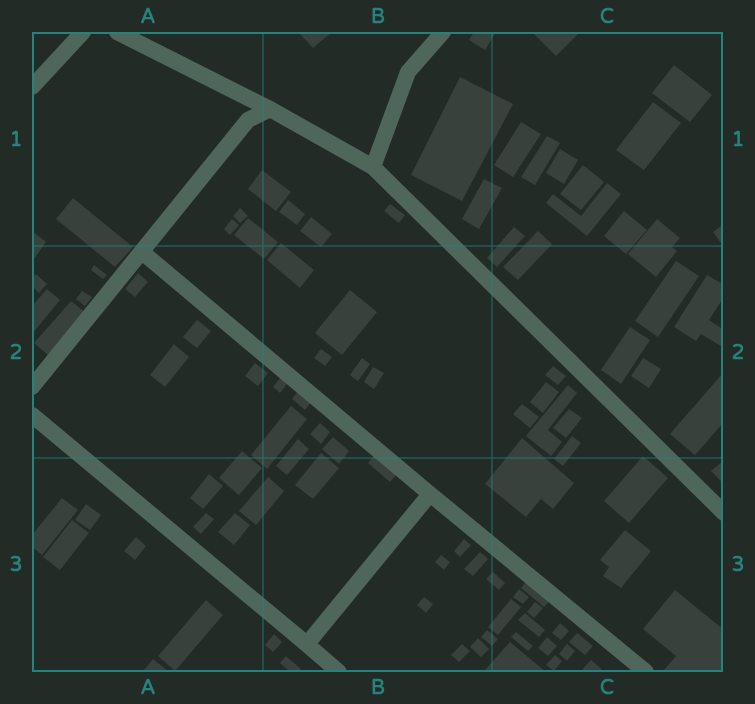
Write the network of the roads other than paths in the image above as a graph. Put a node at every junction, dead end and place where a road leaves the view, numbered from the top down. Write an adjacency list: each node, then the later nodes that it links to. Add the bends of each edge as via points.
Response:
1 (83, 32): 4 (street)
2 (117, 32): 5 (street)
3 (443, 32): 6 (street, via 408,72)
4 (32, 87)
5 (270, 110): 6 (street); 7 (street, via 249,120)
6 (373, 167): 11 (street)
7 (142, 252): 8 (street); 10 (street)
8 (32, 387)
9 (32, 415): 12 (street)
10 (430, 494): 12 (street); 14 (street)
11 (723, 513)
12 (308, 644): 13 (street)
13 (339, 672)
14 (646, 672)

